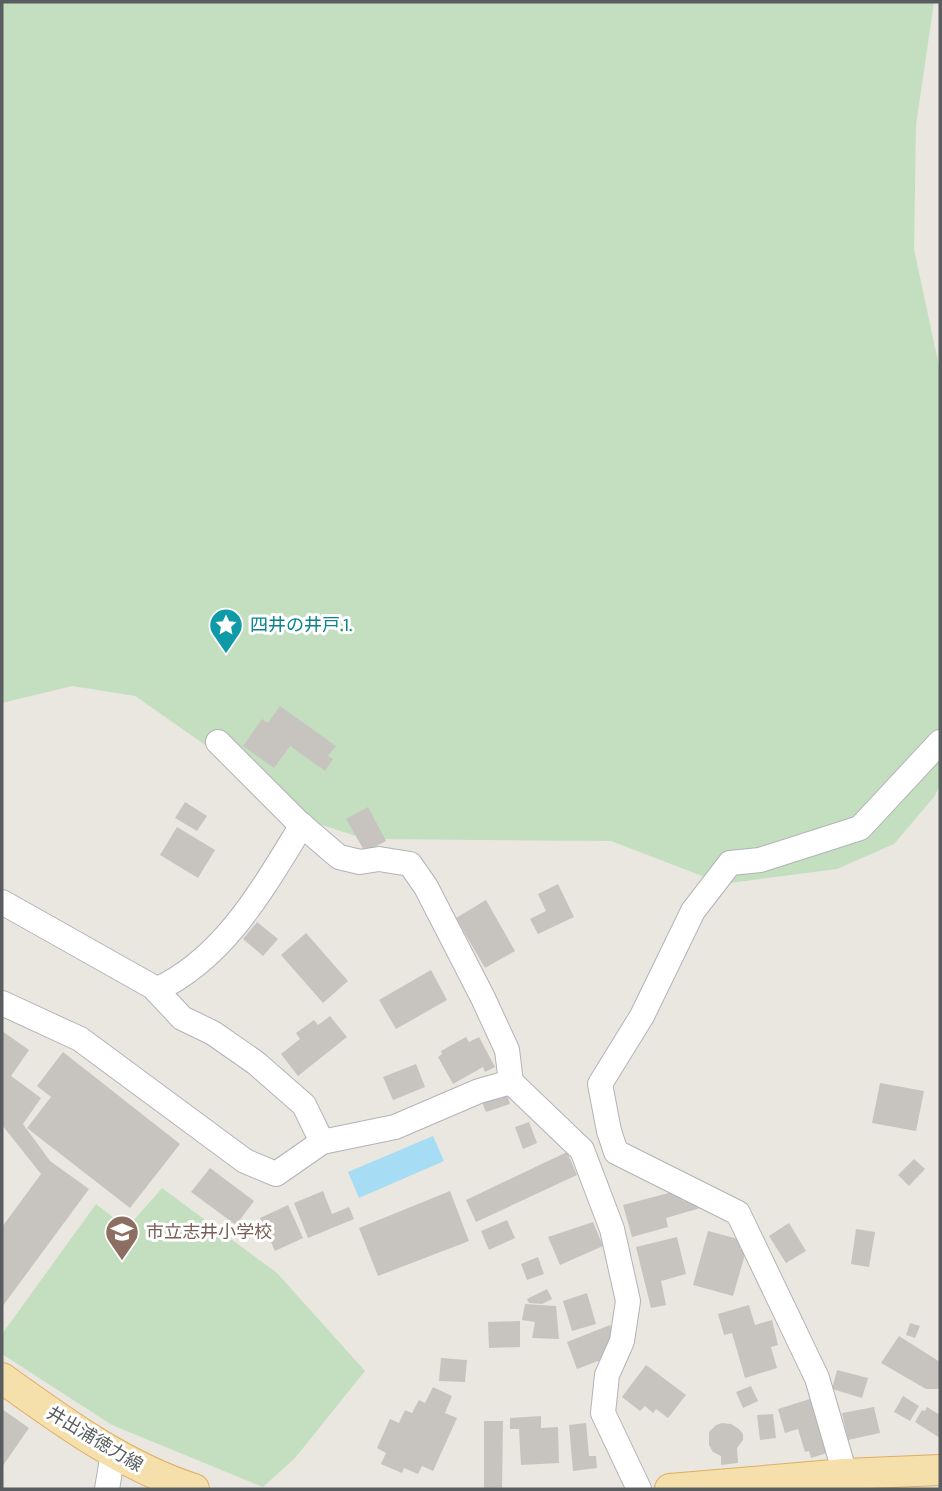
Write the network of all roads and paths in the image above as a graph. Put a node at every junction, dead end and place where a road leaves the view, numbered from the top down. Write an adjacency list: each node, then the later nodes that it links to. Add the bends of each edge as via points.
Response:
1 (218, 742): 3 (street)
2 (940, 742): 12 (street, via 860,828 760,860 730,863 693,911 642,1017 600,1084 616,1152 738,1213 817,1378)
3 (302, 825): 5 (street, via 237,925 196,966); 7 (street, via 339,857 410,864 483,998 507,1050)
4 (2, 902): 5 (street)
5 (156, 990): 8 (street, via 182,1018 213,1032 304,1105)
6 (2, 1003): 8 (street, via 80,1039 246,1161 276,1174)
7 (511, 1082): 8 (street, via 395,1127); 15 (street, via 582,1150 612,1229 628,1301 622,1341 607,1375 603,1413)
8 (322, 1142)
9 (2, 1378): 10 (main road, 井出浦徳力線)
10 (113, 1453): 13 (street); 14 (main road, 井出浦徳力線)
11 (940, 1470): 12 (main road)
12 (845, 1474): 16 (main road)
13 (107, 1489)
14 (194, 1489)
15 (639, 1489)
16 (670, 1489)

